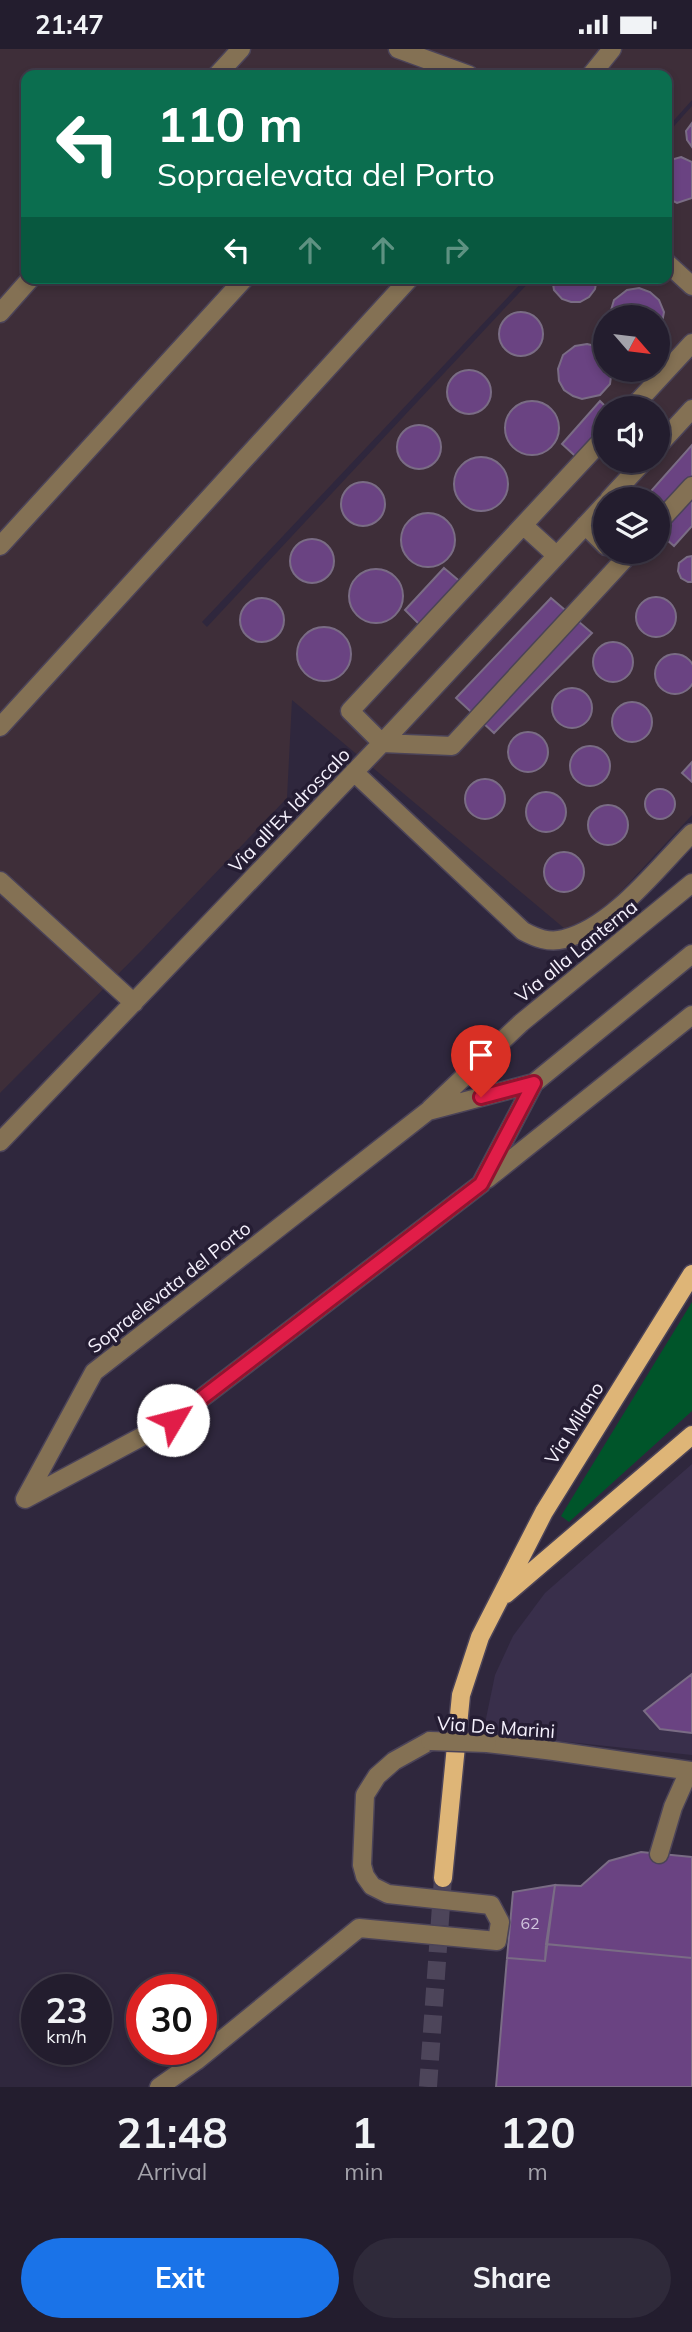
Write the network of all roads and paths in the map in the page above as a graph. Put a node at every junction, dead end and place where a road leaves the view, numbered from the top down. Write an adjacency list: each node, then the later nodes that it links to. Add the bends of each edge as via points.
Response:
1 (241, 49): 4 (street)
2 (398, 49): 5 (street)
3 (612, 49): 6 (street)
4 (222, 70)
5 (436, 70)
6 (596, 70)
7 (672, 267): 8 (street)
8 (691, 282)
9 (26, 284): 12 (street)
10 (240, 284): 26 (street)
11 (405, 284): 29 (street)
12 (0, 313)
13 (692, 343): 14 (street)
14 (643, 396)
15 (692, 409): 16 (street)
16 (670, 433)
17 (593, 450): 23 (street)
18 (633, 473): 19 (street)
19 (620, 487)
20 (692, 487): 21 (street)
21 (670, 510)
22 (593, 517): 24 (street, Via all'Ex Idroscalo)
23 (523, 525): 27 (street); 30 (street, via 350,711)
24 (585, 525): 25 (street); 27 (street, Via all'Ex Idroscalo)
25 (593, 533)
26 (0, 546)
27 (555, 555): 30 (street, Via all'Ex Idroscalo)
28 (613, 564): 30 (street, via 452,746)
29 (0, 727)
30 (383, 743): 31 (street, Via all'Ex Idroscalo)
31 (354, 772): 32 (street, via 523,931 550,941 587,930 617,909); 36 (street, Via all'Ex Idroscalo)
32 (692, 833)
33 (0, 881): 36 (street)
34 (692, 883): 39 (street, Via alla Lanterna, via 521,1023)
35 (692, 954): 38 (street, Sopraelevata del Porto)
36 (134, 1003): 40 (street, Via all'Ex Idroscalo)
37 (692, 1015): 41 (street)
38 (534, 1083): 39 (street, Sopraelevata del Porto); 41 (street, Sopraelevata del Porto)
39 (428, 1111): 41 (street, Sopraelevata del Porto, via 94,1372 26,1499 173,1420)
40 (0, 1142)
41 (481, 1184)
42 (692, 1274): 44 (main road, Via Milano, via 544,1512)
43 (692, 1436): 44 (main road, Via Milano)
44 (501, 1599): 47 (main road, Via Milano, via 480,1637 461,1695)
45 (690, 1771): 46 (street); 48 (street, Via De Marini, bridge, via 487,1743 430,1741 394,1761 365,1795 365,1876 388,1895 491,1905 500,1922 497,1941 359,1928)
46 (659, 1854)
47 (443, 1878)
48 (159, 2087)

